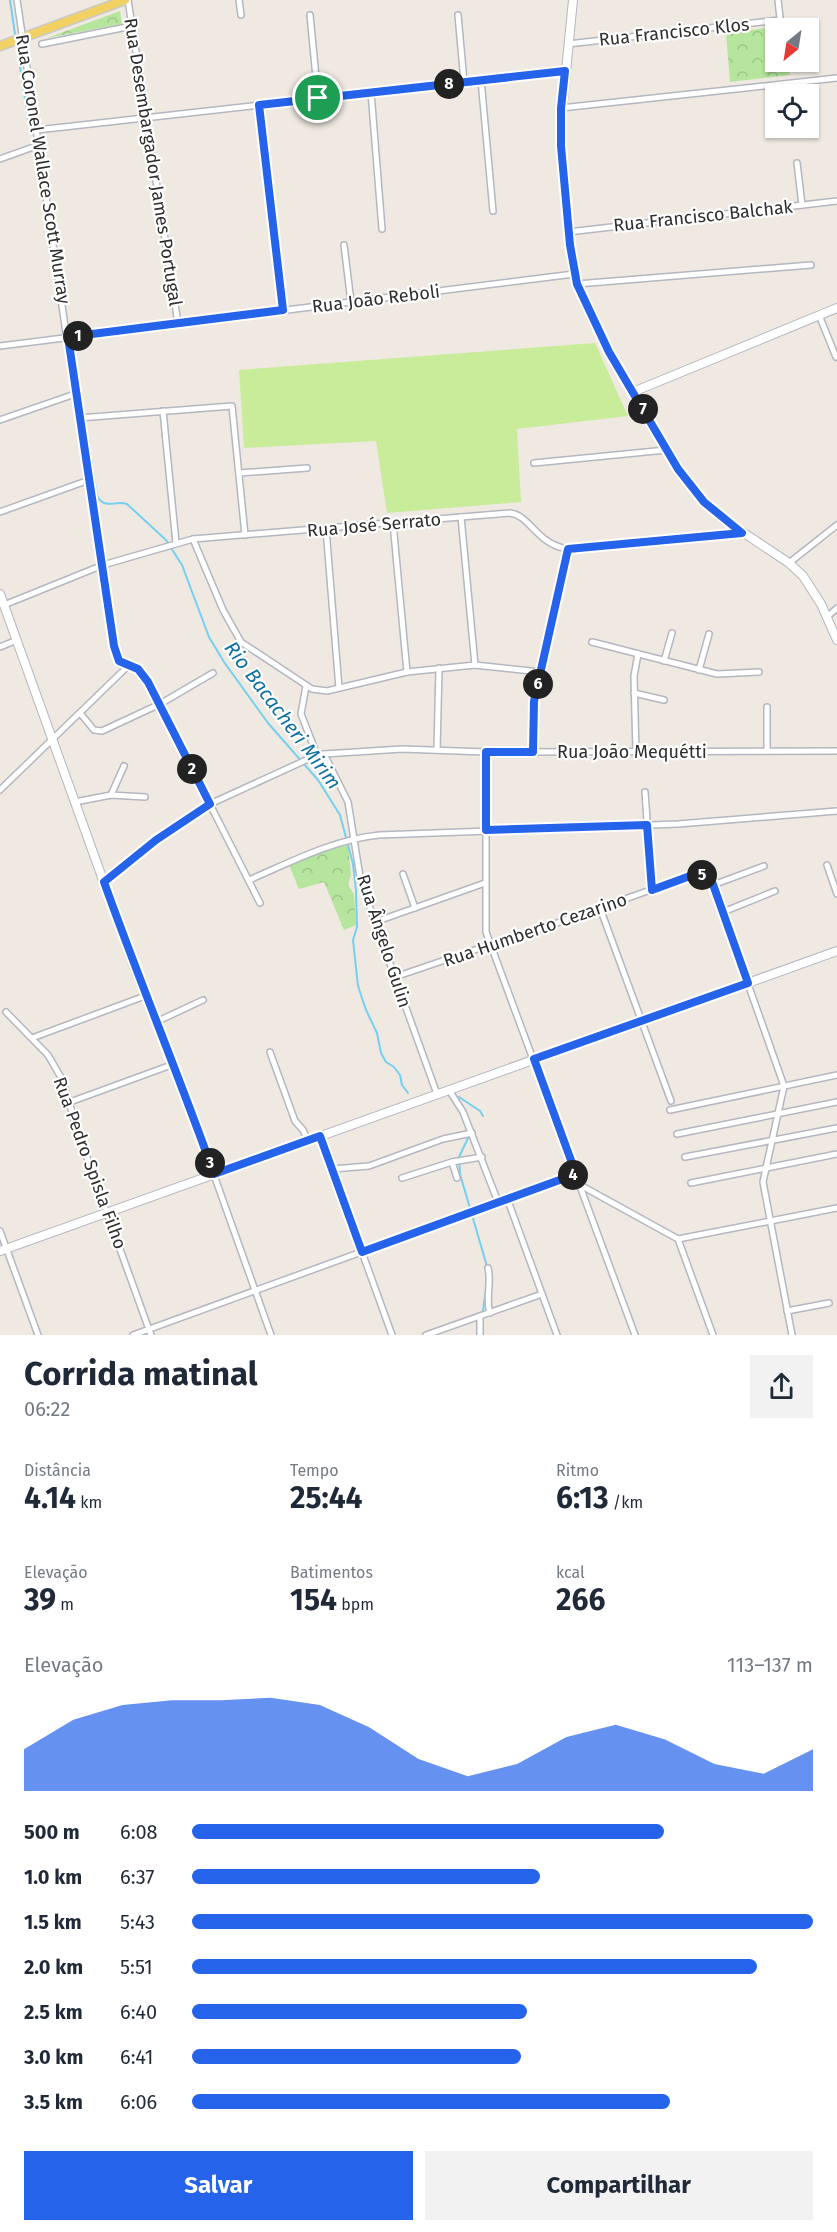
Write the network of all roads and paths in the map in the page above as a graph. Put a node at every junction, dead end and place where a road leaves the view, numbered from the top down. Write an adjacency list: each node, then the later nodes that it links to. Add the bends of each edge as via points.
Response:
1 (17, 0): 10 (street, Rua Coronel Wallace Scott Murray)
2 (127, 0): 9 (street, Rua Desembargador James Portugal); 10 (main road)
3 (239, 0): 6 (street)
4 (573, 0): 12 (street)
5 (778, 0): 12 (street, Rua Francisco Klos, via 781,23)
6 (241, 15)
7 (310, 15): 19 (street)
8 (458, 15): 17 (street)
9 (132, 26): 11 (street); 22 (street, Rua Desembargador James Portugal)
10 (23, 37): 13 (main road); 23 (street, Rua Coronel Wallace Scott Murray)
11 (42, 44)
12 (568, 44): 14 (street)
13 (0, 46)
14 (565, 71): 16 (street); 21 (street)
15 (837, 78): 21 (street)
16 (481, 80): 17 (street); 29 (street)
17 (464, 82): 18 (street)
18 (371, 92): 19 (street); 30 (street)
19 (318, 98): 20 (street)
20 (259, 105): 22 (street); 38 (street)
21 (561, 108): 31 (street)
22 (146, 117): 23 (street); 40 (street, Rua Desembargador James Portugal)
23 (37, 130): 24 (street, Rua Coronel Wallace Scott Murray)
24 (39, 145): 25 (street); 41 (street, Rua Coronel Wallace Scott Murray)
25 (0, 159)
26 (797, 164): 28 (street)
27 (837, 201): 28 (street, Rua Francisco Balchak)
28 (802, 205): 31 (street, Rua Francisco Balchak)
29 (493, 211)
30 (382, 229)
31 (568, 232): 34 (street)
32 (345, 245): 36 (street)
33 (811, 265): 35 (street)
34 (574, 274): 35 (street); 36 (street, Rua João Reboli)
35 (577, 284): 44 (street, via 603,341)
36 (351, 302): 38 (street, Rua João Reboli)
37 (837, 308): 39 (street)
38 (283, 310): 40 (street, Rua João Reboli)
39 (819, 315): 43 (street); 44 (street)
40 (178, 323): 41 (street, Rua João Reboli)
41 (68, 337): 42 (street, Rua João Reboli); 45 (street, Rua Coronel Wallace Scott Murray)
42 (0, 345)
43 (836, 357)
44 (633, 392): 49 (street)
45 (75, 394): 47 (street, Rua Coronel Wallace Scott Murray); 48 (street)
46 (163, 411): 47 (street); 52 (street, via 232,406); 62 (street)
47 (79, 418): 53 (street, Rua Coronel Wallace Scott Murray)
48 (0, 420)
49 (666, 450): 50 (street); 59 (street, via 704,502)
50 (534, 463)
51 (307, 468): 52 (street)
52 (239, 473): 60 (street)
53 (89, 480): 54 (street); 65 (street, Rua Coronel Wallace Scott Murray)
54 (0, 512)
55 (461, 518): 56 (street, Rua José Serrato); 63 (street, Rua José Serrato, via 515,514 549,543); 79 (street)
56 (393, 523): 58 (street, Rua José Serrato); 83 (street)
57 (837, 525): 64 (street)
58 (326, 529): 60 (street, Rua José Serrato); 89 (street)
59 (742, 533): 63 (street, Rua José Serrato); 64 (street)
60 (245, 535): 61 (street, Rua José Serrato)
61 (194, 539): 62 (street, Rua José Serrato); 88 (street, via 223,610 241,642)
62 (172, 545): 65 (street, Rua José Serrato)
63 (568, 549): 84 (street)
64 (789, 563): 69 (street, via 810,585)
65 (103, 565): 67 (street, Rua José Serrato); 77 (street, Rua Coronel Wallace Scott Murray)
66 (0, 594): 67 (street)
67 (4, 605): 72 (street)
68 (837, 608): 69 (street)
69 (827, 617): 73 (street)
70 (672, 633): 78 (street)
71 (709, 634): 82 (street)
72 (17, 640): 75 (street); 95 (street)
73 (837, 640)
74 (592, 642): 76 (street)
75 (0, 646)
76 (638, 654): 78 (street); 90 (street)
77 (119, 661): 80 (street); 87 (street)
78 (664, 661): 82 (street)
79 (475, 665): 81 (street); 84 (street)
80 (128, 666): 87 (street); 92 (street, via 142,673)
81 (439, 668): 83 (street); 96 (street)
82 (699, 670): 85 (street, via 717,674)
83 (407, 672): 89 (street)
84 (540, 672): 100 (street)
85 (759, 672)
86 (213, 673): 92 (street)
87 (117, 677): 94 (street)
88 (306, 686): 89 (street, via 322,691); 102 (street, Rua Ângelo Gulin, via 301,714)
89 (339, 688)
90 (634, 693): 91 (street); 101 (street)
91 (664, 700)
92 (160, 704): 94 (street, via 99,732); 109 (street)
93 (767, 707): 97 (street)
94 (80, 713): 95 (street)
95 (52, 739): 104 (street); 108 (street)
96 (437, 750): 99 (street, Rua João Mequétti); 102 (street, Rua João Mequétti)
97 (767, 751): 98 (street, Rua João Mequétti); 101 (street, Rua João Mequétti)
98 (837, 751)
99 (486, 752): 100 (street, Rua João Mequétti); 112 (street)
100 (533, 752): 101 (street, Rua João Mequétti)
101 (636, 752)
102 (321, 754): 109 (street, Rua João Mequétti); 113 (street, Rua Ângelo Gulin, via 348,802)
103 (124, 766): 106 (street)
104 (0, 790)
105 (645, 792): 111 (street)
106 (111, 795): 107 (street); 108 (street)
107 (145, 797)
108 (75, 802): 118 (street)
109 (210, 804): 117 (street); 118 (street, Rua João Mequétti, via 156,840)
110 (837, 811): 111 (street)
111 (647, 825): 112 (street); 121 (street)
112 (486, 830): 113 (street); 119 (street)
113 (353, 839): 117 (street, via 326,846); 128 (street, Rua Ângelo Gulin, via 361,883)
114 (827, 865): 123 (street)
115 (764, 866): 120 (street)
116 (403, 874): 125 (street)
117 (249, 880): 124 (street)
118 (104, 882): 133 (street)
119 (485, 883): 125 (street); 129 (street, via 485,925)
120 (713, 885): 121 (street, Rua Humberto Cezarino, via 710,876 690,876); 127 (street)
121 (652, 890): 126 (street, Rua Humberto Cezarino)
122 (775, 891): 127 (street)
123 (837, 894)
124 (260, 903)
125 (415, 908): 128 (street)
126 (600, 908): 129 (street, Rua Humberto Cezarino); 136 (street)
127 (723, 912): 132 (street)
128 (375, 922): 131 (street, Rua Ângelo Gulin)
129 (492, 944): 131 (street, Rua Humberto Cezarino); 140 (street)
130 (837, 951): 132 (street)
131 (394, 977): 145 (street, Rua Ângelo Gulin)
132 (748, 983): 136 (street); 143 (street)
133 (146, 996): 137 (street); 138 (street)
134 (203, 1000): 137 (street)
135 (6, 1012): 138 (street, Rua Pedro Spisla Filho)
136 (642, 1021): 140 (street); 146 (street)
137 (156, 1022): 141 (street)
138 (32, 1038): 147 (street, Rua Pedro Spisla Filho, via 52,1062)
139 (270, 1052): 155 (street, via 295,1121)
140 (534, 1059): 144 (street); 164 (street)
141 (174, 1064): 147 (street); 163 (street)
142 (837, 1075): 143 (street)
143 (784, 1086): 149 (street); 150 (street)
144 (449, 1090): 145 (street); 152 (street)
145 (437, 1094): 154 (street)
146 (671, 1101)
147 (70, 1102): 172 (street, Rua Pedro Spisla Filho)
148 (837, 1102): 150 (street)
149 (669, 1110)
150 (778, 1113): 153 (street); 156 (street)
151 (837, 1128): 156 (street)
152 (472, 1133): 158 (street); 162 (street, via 369,1166)
153 (677, 1134)
154 (320, 1136): 155 (street); 162 (street)
155 (308, 1141): 163 (street)
156 (772, 1141): 159 (street); 161 (street)
157 (837, 1155): 161 (street)
158 (482, 1157): 160 (street); 170 (street)
159 (685, 1157)
160 (452, 1162): 165 (street); 166 (street)
161 (766, 1168): 167 (street); 173 (street, via 763,1182)
162 (332, 1170): 177 (street)
163 (214, 1174): 172 (street); 179 (street)
164 (576, 1174): 168 (street); 169 (street)
165 (402, 1178)
166 (457, 1178)
167 (691, 1183)
168 (580, 1185): 175 (street); 193 (street)
169 (507, 1198): 170 (street); 180 (street)
170 (498, 1202): 177 (street)
171 (837, 1208): 173 (street)
172 (108, 1213): 176 (street); 185 (street, Rua Pedro Spisla Filho)
173 (769, 1221): 175 (street); 182 (street)
174 (0, 1231): 176 (street)
175 (678, 1239): 194 (street)
176 (3, 1250): 186 (street)
177 (362, 1252): 179 (street); 189 (street)
178 (488, 1268): 183 (street)
179 (255, 1291): 185 (street); 188 (street)
180 (542, 1294): 183 (street); 192 (street)
181 (828, 1303): 182 (street)
182 (787, 1311): 195 (street)
183 (490, 1312): 184 (street)
184 (480, 1316): 190 (street); 191 (street)
185 (150, 1332): 187 (street)
186 (38, 1335)
187 (133, 1335)
188 (271, 1335)
189 (392, 1335)
190 (426, 1335)
191 (480, 1335)
192 (557, 1335)
193 (635, 1335)
194 (712, 1335)
195 (792, 1335)

